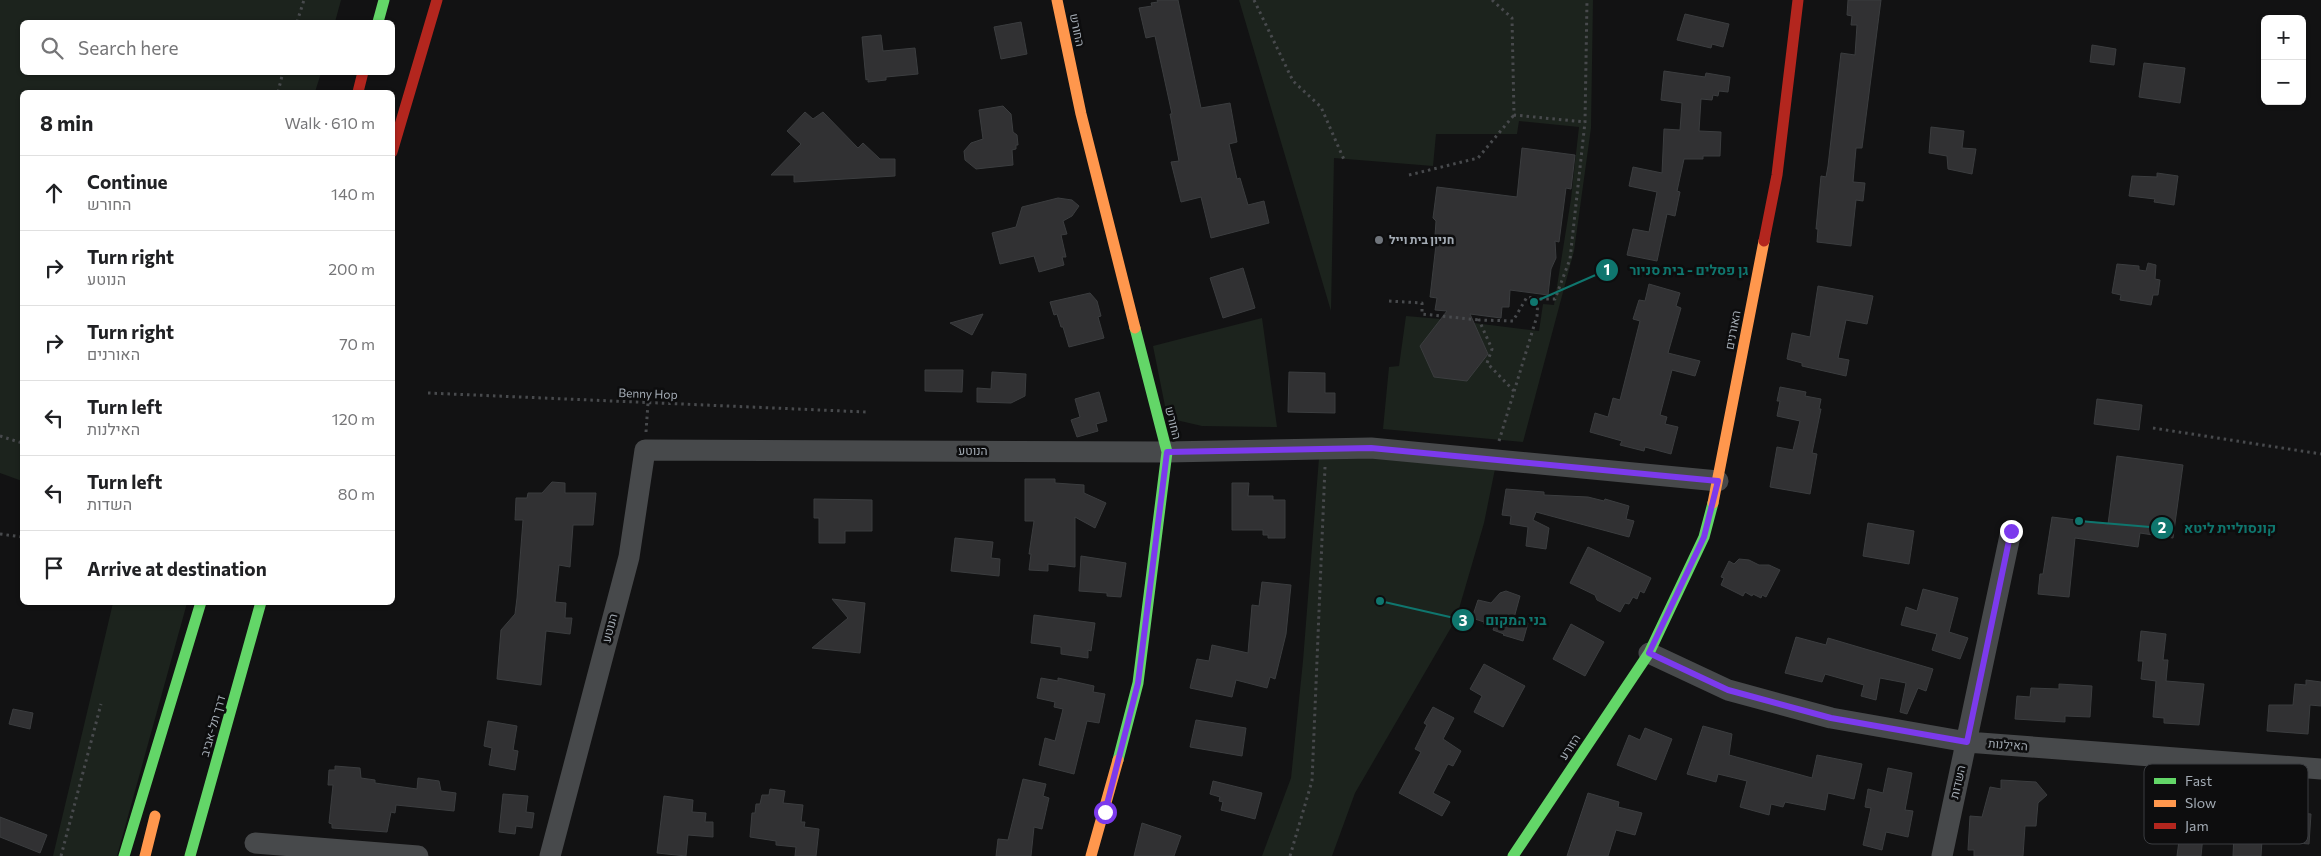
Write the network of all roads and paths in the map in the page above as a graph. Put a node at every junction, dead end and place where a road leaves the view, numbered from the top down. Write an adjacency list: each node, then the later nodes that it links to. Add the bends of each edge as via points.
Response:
1 (304, 0): 9 (path)
2 (384, 0): 10 (main road)
3 (437, 0): 17 (main road)
4 (1057, 0): 32 (main road, החורש, via 1081,114)
5 (1254, 0): 18 (path, via 1293,81 1320,107)
6 (1492, 0): 15 (path, via 1512,18)
7 (1587, 0): 16 (path)
8 (1798, 0): 35 (main road, האורנים, via 1776,175)
9 (298, 20)
10 (379, 20)
11 (282, 75): 13 (path)
12 (362, 75): 14 (main road)
13 (278, 90)
14 (358, 90)
15 (1514, 115): 16 (path); 19 (path, via 1478,158)
16 (1585, 122): 20 (path, via 1570,259 1554,299)
17 (395, 142)
18 (1345, 162)
19 (1409, 175)
20 (1538, 298): 22 (path, via 1527,297 1513,321); 23 (path, via 1537,316)
21 (1389, 301): 22 (path, via 1422,303 1422,314)
22 (1479, 320): 23 (path, via 1492,349 1487,363)
23 (1514, 391): 34 (path)
24 (428, 394): 25 (path, Benny Hop)
25 (648, 403): 26 (path, Benny Hop); 31 (path)
26 (866, 412)
27 (2153, 428): 33 (path)
28 (0, 436): 29 (path)
29 (20, 441)
30 (1326, 449): 32 (street, הנוטע); 34 (street, הנוטע, via 1371,448); 56 (path, via 1312,781)
31 (645, 450): 32 (street, הנוטע); 54 (street, הנוטע, via 630,557)
32 (1167, 452): 55 (main road, החורש, via 1138,683 1105,812)
33 (2321, 454)
34 (1494, 459): 35 (street, הנוטע)
35 (1718, 481): 41 (main road, האורנים, via 1704,537)
36 (2011, 531): 43 (street, השדות)
37 (0, 534): 38 (path)
38 (20, 537)
39 (200, 605): 50 (main road)
40 (260, 605): 52 (main road, דרך תל-אביב)
41 (1649, 653): 43 (street, האילנות, via 1728,690 1831,718); 57 (main road, הזורע)
42 (101, 704): 49 (path)
43 (1967, 742): 44 (street, האילנות); 58 (street, השדות)
44 (2255, 764)
45 (2308, 768): 46 (street, האילנות)
46 (2321, 769)
47 (157, 809): 51 (main road)
48 (255, 843): 53 (street)
49 (61, 856)
50 (124, 856)
51 (145, 856)
52 (190, 856)
53 (418, 856)
54 (550, 856)
55 (1090, 856)
56 (1290, 856)
57 (1513, 856)
58 (1942, 856)

